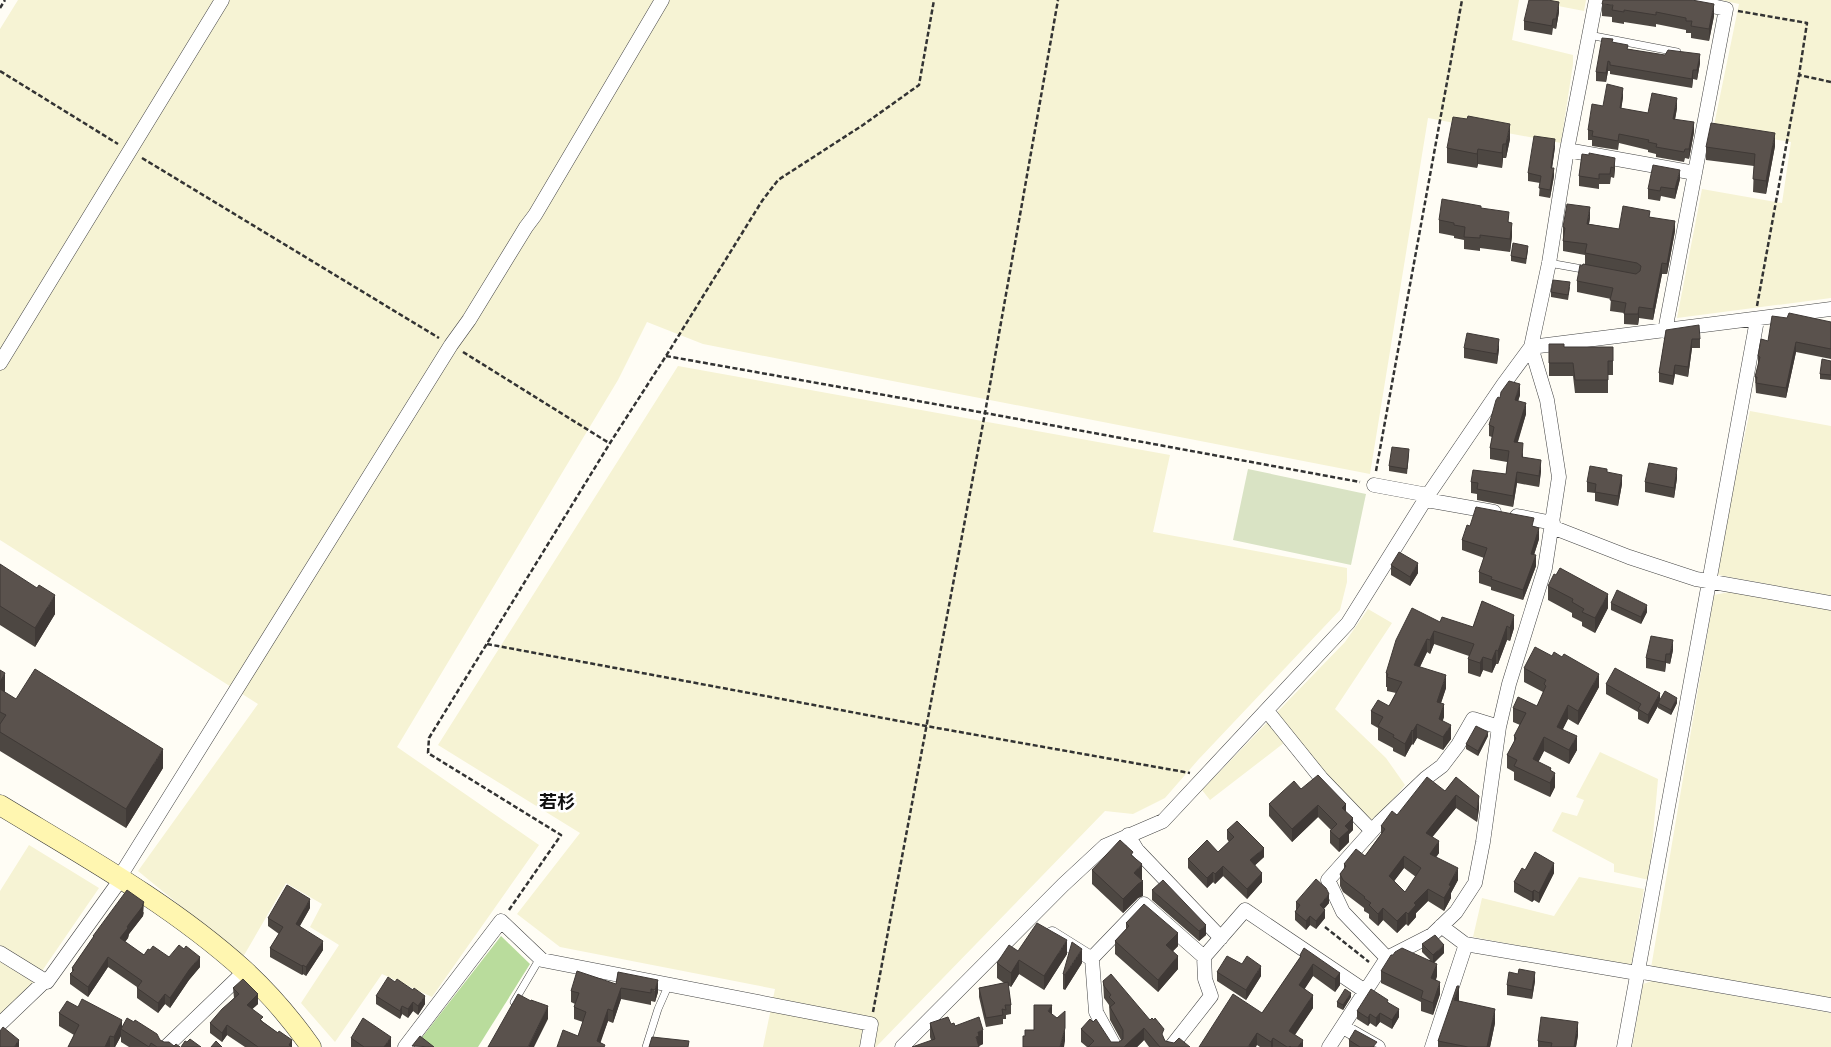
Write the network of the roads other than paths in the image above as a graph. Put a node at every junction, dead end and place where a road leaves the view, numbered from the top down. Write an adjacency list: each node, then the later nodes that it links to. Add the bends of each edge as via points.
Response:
1 (222, 0): 15 (street)
2 (662, 0): 26 (street, via 535,215)
3 (1596, 0): 5 (street)
4 (1683, 0): 8 (street, via 1726,9)
5 (1589, 35): 6 (lane); 7 (street)
6 (1678, 52)
7 (1567, 150): 8 (street); 9 (street)
8 (1694, 173): 13 (street)
9 (1549, 263): 10 (lane); 14 (street)
10 (1597, 272)
11 (1831, 309): 12 (street)
12 (1757, 320): 13 (street); 19 (street)
13 (1664, 331): 14 (street)
14 (1531, 347): 17 (street); 18 (street, via 1547,400 1559,477)
15 (0, 363)
16 (1374, 485): 17 (street)
17 (1427, 498): 18 (street); 21 (street, via 1348,623)
18 (1553, 525): 19 (street, via 1629,557 1696,579); 22 (street, via 1545,568)
19 (1709, 580): 20 (street); 37 (street)
20 (1831, 603)
21 (1267, 711): 24 (street, via 1321,778); 25 (street, via 1163,821)
22 (1499, 727): 24 (street, via 1472,719 1442,766); 28 (street, via 1475,883 1456,912)
23 (0, 805): 26 (street)
24 (1372, 831): 35 (street, via 1328,880 1343,912)
25 (1128, 835): 27 (street, via 1105,846); 29 (street, via 1137,850)
26 (120, 878): 36 (street, via 185,921); 38 (street, via 48,982)
27 (1028, 920): 34 (street); 50 (street)
28 (1441, 926): 30 (street); 35 (street, via 1432,935)
29 (1221, 938): 33 (street); 40 (street, via 1245,910)
30 (1466, 944): 37 (street); 55 (street)
31 (0, 953): 38 (street)
32 (540, 957): 39 (street, via 542,960); 42 (lane); 47 (street, via 500,921)
33 (1204, 957): 34 (street, via 1144,904); 52 (street, via 1205,979 1211,996)
34 (1092, 958): 51 (street, via 1096,1012)
35 (1387, 958): 40 (street)
36 (245, 971): 45 (street); 46 (street)
37 (1637, 972): 41 (street); 56 (street)
38 (46, 980): 43 (street)
39 (670, 984): 48 (lane); 49 (street, via 870,1024)
40 (1365, 991): 44 (street)
41 (1831, 1005)
42 (512, 1006)
43 (0, 1024)
44 (1343, 1027): 53 (street); 54 (street)
45 (166, 1047)
46 (311, 1047)
47 (405, 1047)
48 (646, 1047)
49 (867, 1047)
50 (902, 1047)
51 (1115, 1047)
52 (1171, 1047)
53 (1329, 1047)
54 (1378, 1047)
55 (1432, 1047)
56 (1624, 1047)

